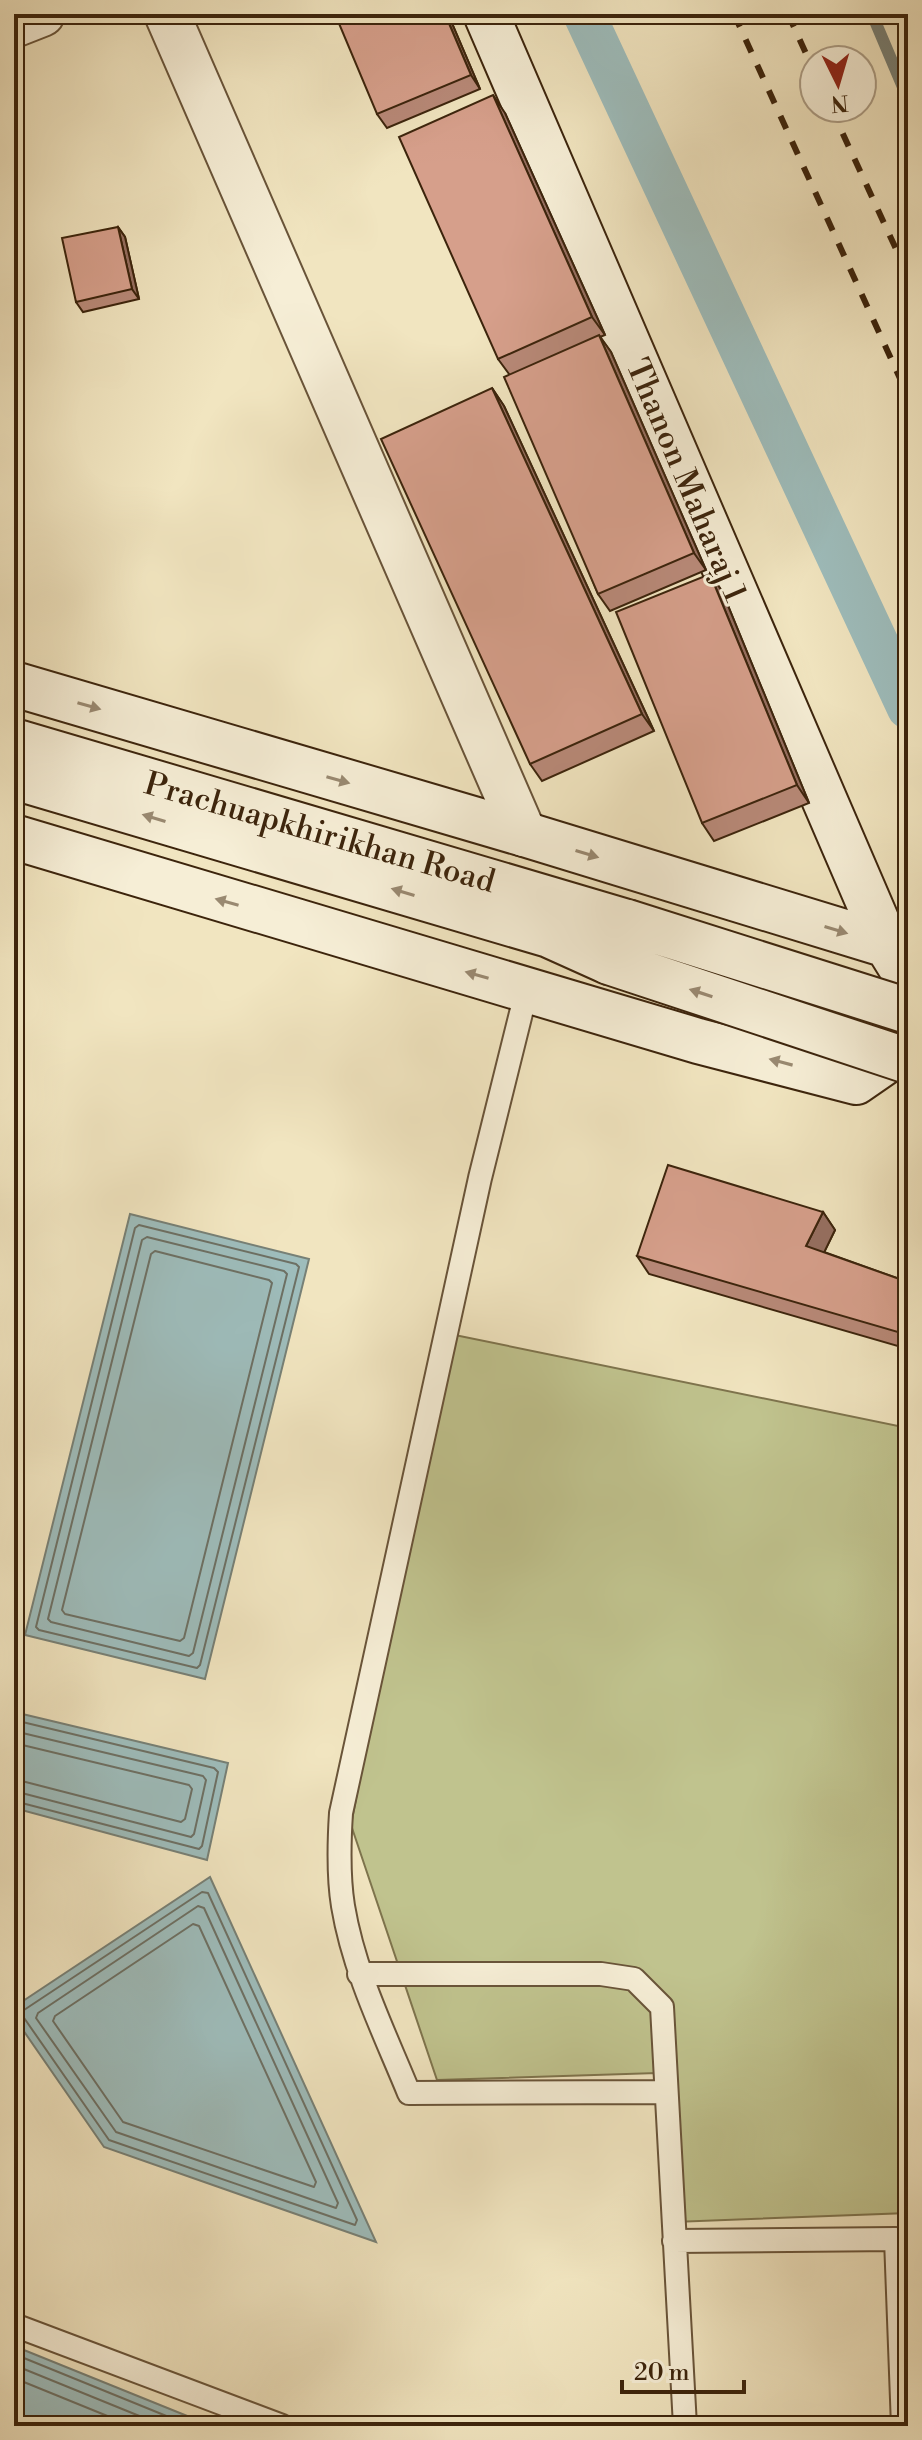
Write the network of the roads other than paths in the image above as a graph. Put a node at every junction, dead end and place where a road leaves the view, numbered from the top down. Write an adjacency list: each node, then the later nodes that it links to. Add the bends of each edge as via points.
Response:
1 (42, 14): 4 (main road)
2 (167, 14): 8 (main road)
3 (486, 14): 10 (main road, Thanon Maharaj 1)
4 (14, 25)
5 (14, 684): 8 (main road, one-way to 8)
6 (14, 741): 12 (main road, Prachuapkhirikhan Road, bridge)
7 (14, 777): 13 (main road, Prachuapkhirikhan Road, one-way to 7, bridge, via 609,962 549,935)
8 (524, 834): 10 (main road, one-way to 10)
9 (14, 837): 11 (main road, one-way to 9)
10 (898, 962)
11 (527, 989): 12 (main road, one-way to 11, via 898,1053 856,1082); 14 (lane, via 480,1178 341,1813 343,1904)
12 (908, 1010)
13 (908, 1061)
14 (359, 1974): 15 (lane, via 409,2093); 15 (lane, via 601,1974 634,1979 662,2007)
15 (665, 2092): 16 (lane)
16 (674, 2241): 19 (lane); 20 (lane, via 896,2239)
17 (14, 2325): 18 (lane)
18 (282, 2426)
19 (685, 2426)
20 (903, 2426)

